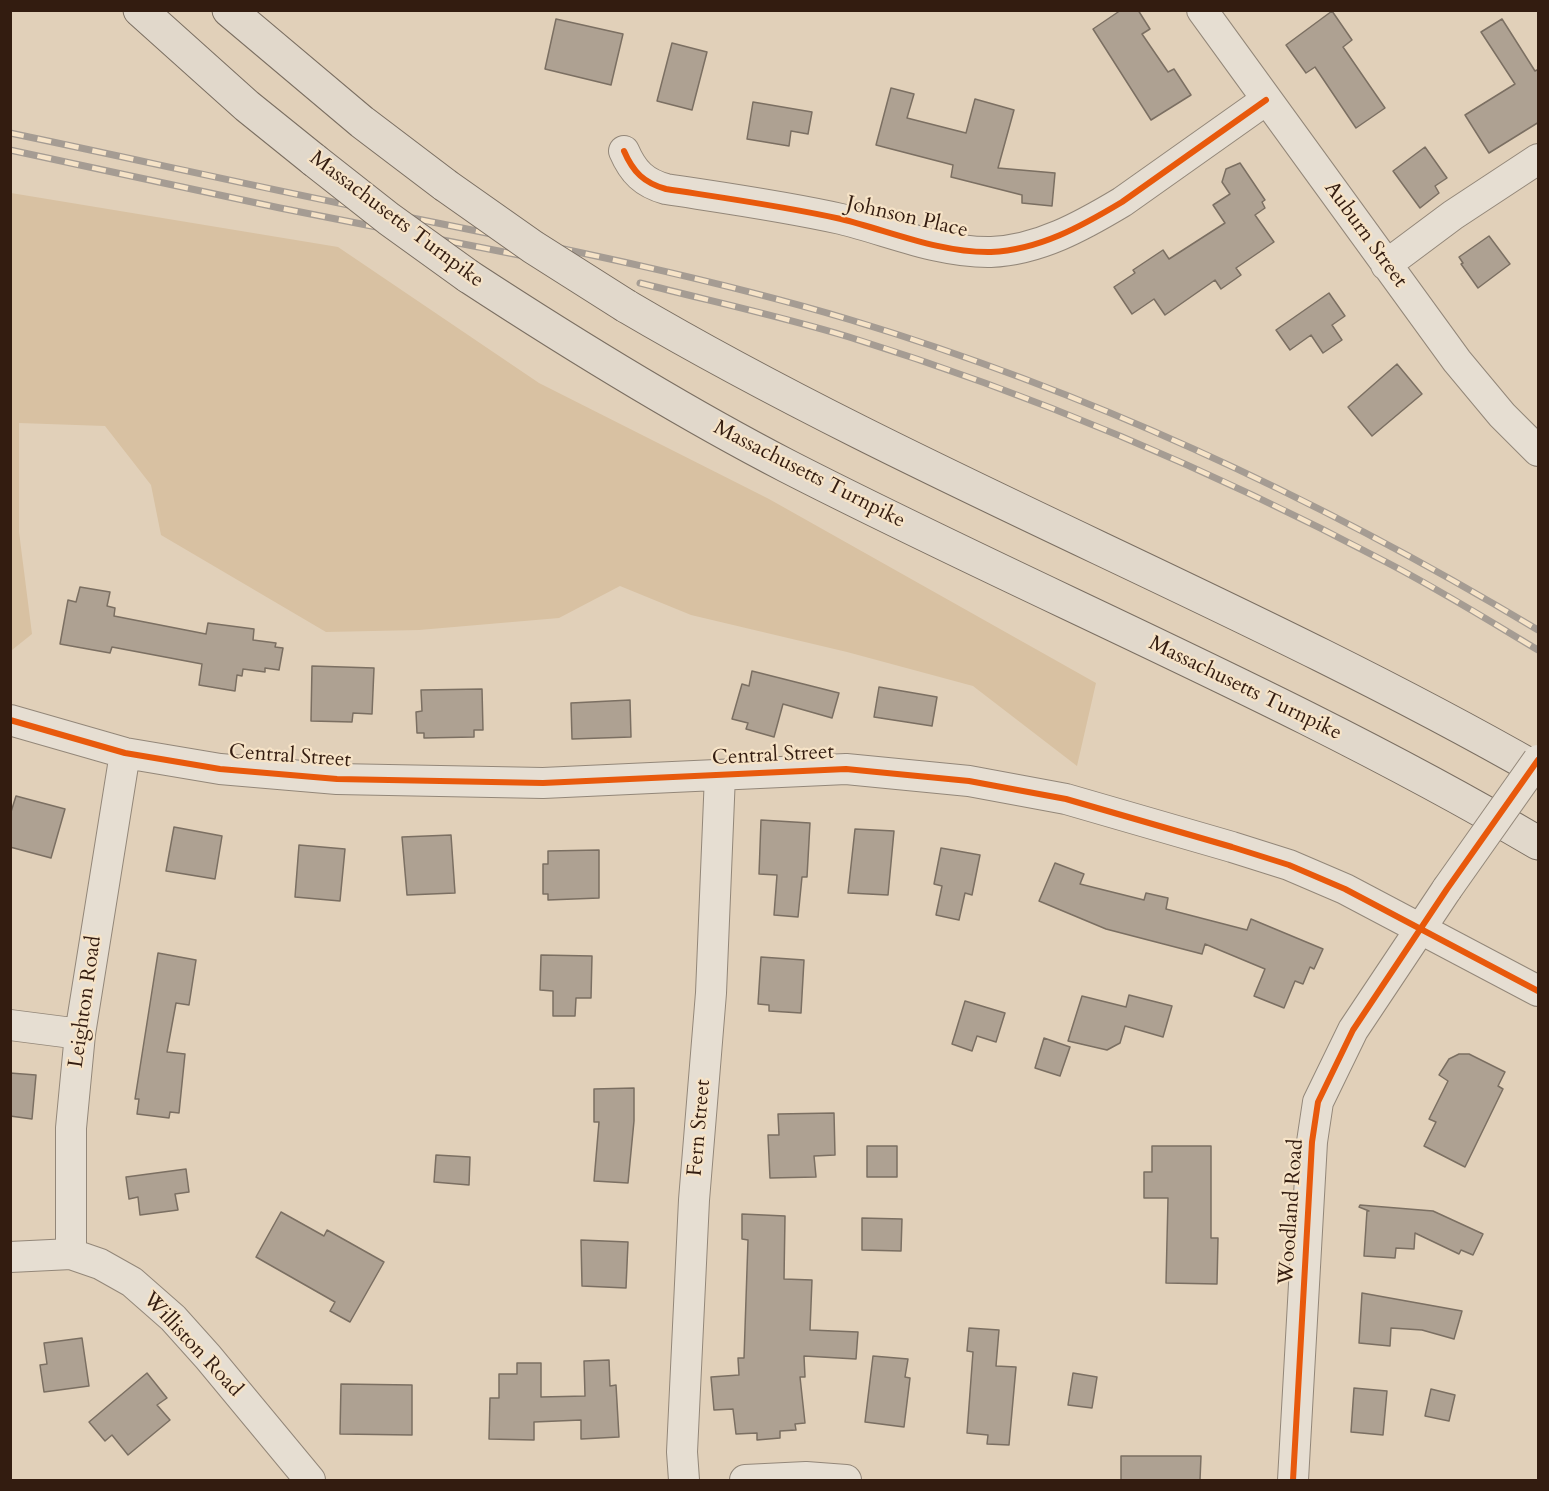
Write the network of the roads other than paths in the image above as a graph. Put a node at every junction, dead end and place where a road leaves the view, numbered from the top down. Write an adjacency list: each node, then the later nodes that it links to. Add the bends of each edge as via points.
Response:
1 (140, 10): 14 (highway, Massachusetts Turnpike, bridge, via 247,106 381,213 468,276 604,363 836,491 1359,744)
2 (229, 10): 12 (highway, bridge, via 362,122 446,185 626,306 848,427 1337,664)
3 (1202, 10): 4 (street, Auburn Street)
4 (1266, 100): 5 (street, Johnson Place, via 1100,215 1056,237 992,252 950,248 808,212 666,189 644,180); 7 (street, Auburn Street)
5 (624, 151)
6 (1539, 159): 7 (street)
7 (1386, 265): 8 (street, Auburn Street, via 1479,389)
8 (1539, 451)
9 (10, 720): 10 (street, Central Street)
10 (125, 753): 13 (street, Central Street, via 220,769 337,779 543,783); 18 (street, Leighton Road)
11 (1539, 760): 15 (street, Woodland Road, bridge)
12 (1539, 770)
13 (720, 775): 15 (street, Central Street, via 846,769 969,781 1066,799 1289,865); 22 (street, Fern Street, via 711,993 693,1212)
14 (1539, 843)
15 (1421, 929): 16 (street, Central Street); 25 (street, Woodland Road, via 1353,1030 1318,1102 1312,1142)
16 (1539, 991)
17 (10, 1025): 18 (street)
18 (80, 1034): 19 (street, Leighton Road, via 71,1128)
19 (71, 1254): 20 (street, Williston Road); 21 (street, Williston Road, via 100,1264 132,1282 173,1318)
20 (10, 1257)
21 (310, 1480)
22 (684, 1480)
23 (745, 1480): 24 (street)
24 (846, 1480)
25 (1293, 1480)

